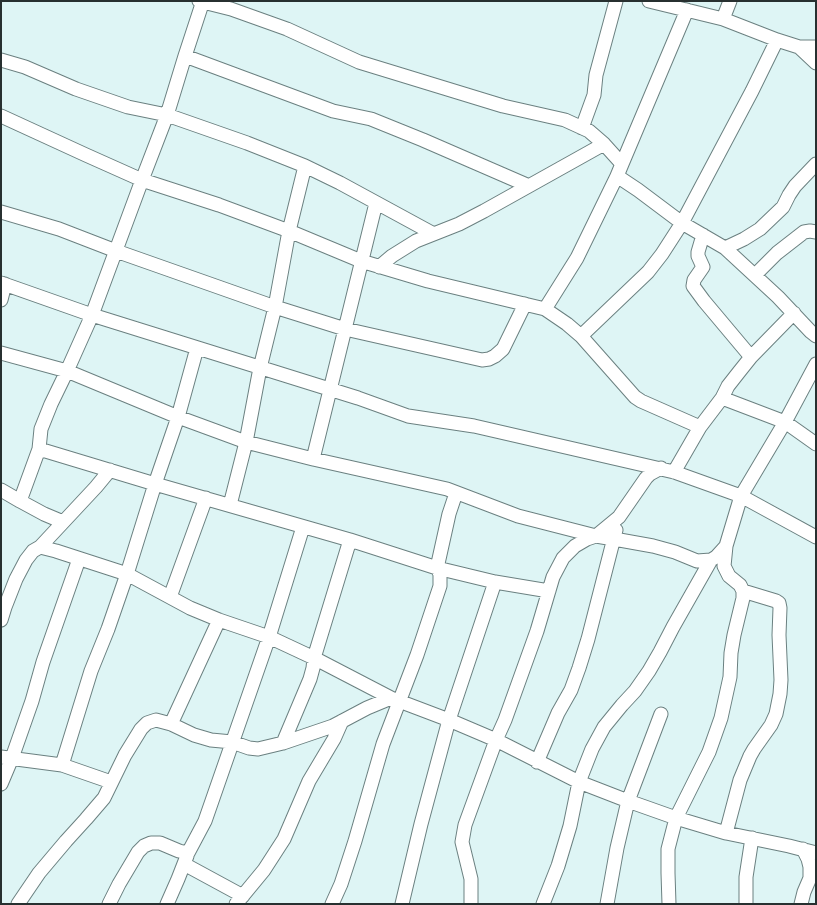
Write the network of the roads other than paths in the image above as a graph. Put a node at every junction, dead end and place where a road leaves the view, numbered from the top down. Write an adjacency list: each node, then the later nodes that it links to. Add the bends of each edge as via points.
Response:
1 (202, 1): 10 (street); 15 (street, via 231,8 288,29 359,62 503,106 565,120)
2 (616, 1): 15 (street, via 596,75 594,95)
3 (651, 1): 5 (street)
4 (730, 1): 6 (street)
5 (687, 10): 6 (street); 17 (street)
6 (723, 19): 7 (street)
7 (777, 40): 9 (street); 25 (street)
8 (816, 46): 9 (street)
9 (799, 47): 12 (street)
10 (185, 56): 13 (street); 22 (street, via 333,111 371,119)
11 (1, 60): 13 (street, via 128,107)
12 (816, 63)
13 (167, 115): 19 (street); 21 (street)
14 (1, 116): 21 (street)
15 (582, 128): 16 (street, via 590,131)
16 (604, 144): 17 (street); 22 (street)
17 (622, 164): 20 (street)
18 (816, 164): 30 (street, via 795,186 782,207 760,229)
19 (305, 166): 23 (street); 26 (street)
20 (617, 176): 25 (street); 39 (street, via 577,258)
21 (142, 180): 26 (street); 31 (street)
22 (529, 186): 28 (street, via 465,221)
23 (376, 203): 28 (street); 32 (street)
24 (1, 212): 31 (street, via 59,229)
25 (682, 222): 29 (street); 43 (street, via 648,272)
26 (289, 231): 32 (street); 38 (street)
27 (816, 232): 34 (street, via 804,232 777,253)
28 (432, 234): 33 (street, via 404,248)
29 (703, 235): 30 (street); 47 (street, via 698,256 704,268 694,280 693,286)
30 (725, 248): 34 (street)
31 (116, 251): 38 (street); 41 (street)
32 (361, 262): 33 (street); 42 (street)
33 (379, 267): 37 (street)
34 (755, 275): 40 (street)
35 (3, 284): 36 (street); 41 (street)
36 (1, 300)
37 (526, 304): 39 (street); 42 (street, via 503,348 495,356 482,360)
38 (275, 307): 42 (street); 49 (street)
39 (545, 310): 43 (street)
40 (794, 313): 44 (street); 47 (street)
41 (92, 316): 45 (street); 50 (street)
42 (345, 329): 51 (street)
43 (581, 336): 55 (street, via 635,397)
44 (816, 336)
45 (197, 348): 49 (street); 53 (street)
46 (1, 352): 50 (street)
47 (751, 357): 52 (street, via 728,386)
48 (816, 364): 54 (street)
49 (260, 368): 51 (street); 56 (street)
50 (67, 372): 53 (street); 58 (street, via 41,429)
51 (330, 390): 59 (street); 60 (street, via 408,416 474,426)
52 (722, 398): 54 (street); 55 (street)
53 (178, 417): 56 (street); 63 (street)
54 (785, 422): 57 (street); 66 (street)
55 (700, 427): 62 (street)
56 (246, 442): 59 (street); 69 (street)
57 (816, 444)
58 (39, 449): 61 (street); 68 (street)
59 (313, 459): 65 (street)
60 (661, 468): 62 (street); 70 (street, via 646,478)
61 (110, 470): 63 (street); 71 (street)
62 (674, 472): 66 (street)
63 (155, 484): 67 (street); 82 (street)
64 (1, 490): 68 (street)
65 (456, 493): 73 (street, via 518,516); 81 (street)
66 (741, 496): 74 (street); 77 (street)
67 (206, 498): 69 (street); 86 (street)
68 (20, 501): 71 (street)
69 (230, 505): 72 (street)
70 (619, 517): 73 (street); 75 (street)
71 (63, 522): 78 (street)
72 (303, 526): 76 (street); 89 (street)
73 (596, 536): 75 (street); 84 (street, via 575,546 563,558)
74 (816, 537)
75 (614, 539): 80 (street, via 653,546 697,561); 100 (street, via 579,668)
76 (350, 540): 81 (street); 90 (street)
77 (726, 546): 80 (street); 85 (street, via 724,566 729,576)
78 (40, 547): 79 (street); 87 (street, via 26,560)
79 (79, 559): 82 (street); 99 (street, via 32,701)
80 (711, 560): 103 (street, via 649,670 635,691 604,727)
81 (437, 568): 83 (street); 91 (street, via 440,586 417,655)
82 (127, 574): 86 (street); 101 (street, via 91,672)
83 (495, 582): 84 (street); 93 (street)
84 (549, 591): 96 (street, via 537,631)
85 (743, 591): 106 (street, via 721,718 709,752); 107 (street, via 779,604 781,680 772,725 754,749 740,780)
86 (170, 597): 88 (street)
87 (1, 620)
88 (219, 620): 89 (street); 95 (street)
89 (269, 637): 90 (street); 97 (street)
90 (314, 658): 91 (street); 98 (street, via 310,679)
91 (395, 700): 93 (street); 94 (street, via 367,708); 115 (street, via 355,841)
92 (661, 714): 105 (street)
93 (449, 720): 96 (street); 116 (street)
94 (342, 722): 98 (street); 111 (street, via 309,781 284,839 264,870)
95 (171, 724): 97 (street, via 194,735); 102 (street, via 156,720 147,723 136,736)
96 (496, 740): 100 (street); 117 (street, via 465,825 462,842 471,879)
97 (232, 742): 98 (street, via 258,749); 110 (street, via 205,821)
98 (283, 743)
99 (6, 758): 101 (street); 104 (street)
100 (537, 762): 103 (street)
101 (62, 765): 102 (street)
102 (111, 782): 112 (street, via 104,798 66,840)
103 (579, 782): 105 (street); 118 (street, via 570,826)
104 (1, 784)
105 (628, 801): 106 (street); 119 (street)
106 (676, 818): 107 (street); 120 (street, via 668,849)
107 (726, 833): 108 (street)
108 (752, 838): 109 (street); 121 (street, via 746,877)
109 (810, 851): 122 (street, via 810,878)
110 (186, 858): 111 (street); 113 (street, via 179,851 160,843 144,846 138,852); 114 (street)
111 (239, 900)
112 (18, 904)
113 (109, 904)
114 (167, 904)
115 (332, 904)
116 (402, 904)
117 (471, 904)
118 (543, 904)
119 (607, 904)
120 (670, 904)
121 (746, 904)
122 (801, 904)

